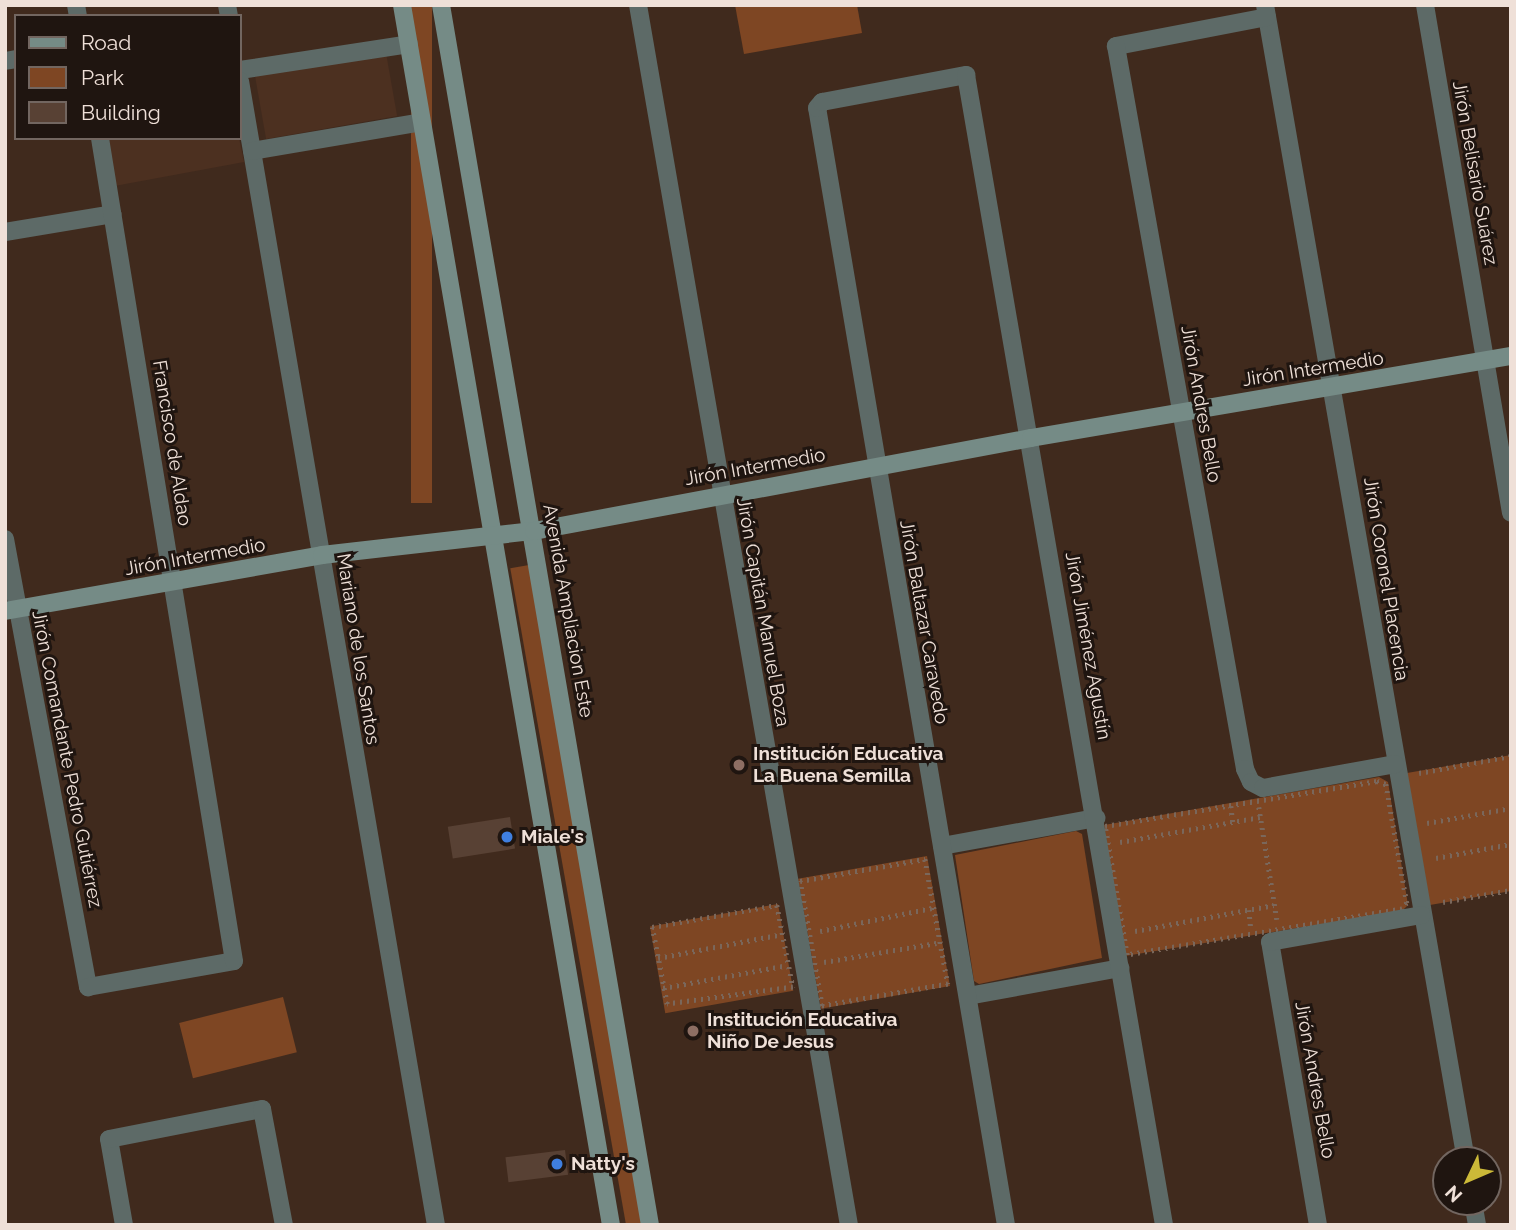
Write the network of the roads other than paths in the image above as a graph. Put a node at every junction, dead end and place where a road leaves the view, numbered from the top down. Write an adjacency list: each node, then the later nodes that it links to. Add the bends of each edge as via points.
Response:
1 (402, 5): 6 (main road)
2 (440, 5): 23 (main road, Avenida Ampliacion Este)
3 (638, 5): 21 (street, Jirón Capitán Manuel Boza)
4 (1425, 5): 16 (street, Jirón Belisario Suárez)
5 (1266, 11): 17 (street, Jirón Coronel Placencia); 18 (street, Jirón Andres Bello, via 1116,46)
6 (409, 44): 7 (street); 10 (main road)
7 (242, 70)
8 (242, 92): 12 (street, Mariano de los Santos)
9 (817, 108): 19 (street, Jirón Jiménez Agustín, via 822,102 966,75); 20 (street, Jirón Baltazar Caravedo)
10 (422, 122): 12 (street); 24 (main road)
11 (100, 140): 13 (street, Francisco de Aldao)
12 (252, 151): 26 (street, Mariano de los Santos)
13 (113, 215): 14 (street); 27 (street, Francisco de Aldao)
14 (5, 232)
15 (1511, 356): 16 (main road, Jirón Intermedio)
16 (1485, 361): 17 (main road, Jirón Intermedio); 22 (street, Jirón Belisario Suárez)
17 (1334, 388): 18 (main road, Jirón Intermedio); 29 (street, Jirón Coronel Placencia)
18 (1181, 412): 19 (main road, Jirón Intermedio); 29 (street, Jirón Andres Bello, via 1251,782 1263,788)
19 (1031, 438): 20 (main road, Jirón Intermedio); 30 (street, Jirón Jiménez Agustín)
20 (876, 467): 21 (main road, Jirón Intermedio); 31 (street, Jirón Baltazar Caravedo)
21 (721, 494): 23 (main road, Jirón Intermedio); 42 (street, Jirón Capitán Manuel Boza)
22 (1511, 513)
23 (534, 531): 24 (main road, Jirón Intermedio); 41 (main road, Avenida Ampliacion Este)
24 (494, 537): 26 (main road, Jirón Intermedio); 40 (main road)
25 (5, 539): 28 (street, Jirón Comandante Pedro Gutiérrez)
26 (321, 555): 27 (main road, Jirón Intermedio); 39 (street, Mariano de los Santos, via 387,962)
27 (173, 583): 28 (main road, Jirón Intermedio); 34 (street, Francisco de Aldao, via 234,961)
28 (11, 610): 34 (street, Jirón Comandante Pedro Gutiérrez)
29 (1402, 769): 32 (street, Jirón Coronel Placencia)
30 (1101, 822): 31 (street); 33 (street, Jirón Jiménez Agustín)
31 (942, 846): 35 (street, Jirón Baltazar Caravedo)
32 (1427, 909): 36 (street, Jirón Coronel Placencia); 45 (street, Jirón Andres Bello, via 1275,937)
33 (1123, 962): 35 (street); 44 (street, Jirón Jiménez Agustín)
34 (88, 987)
35 (968, 996): 43 (street, Jirón Baltazar Caravedo)
36 (1464, 1146)
37 (124, 1225): 38 (street, via 109,1139 262,1110)
38 (284, 1225)
39 (436, 1225)
40 (611, 1225)
41 (650, 1225)
42 (849, 1225)
43 (1006, 1225)
44 (1164, 1225)
45 (1318, 1225)

